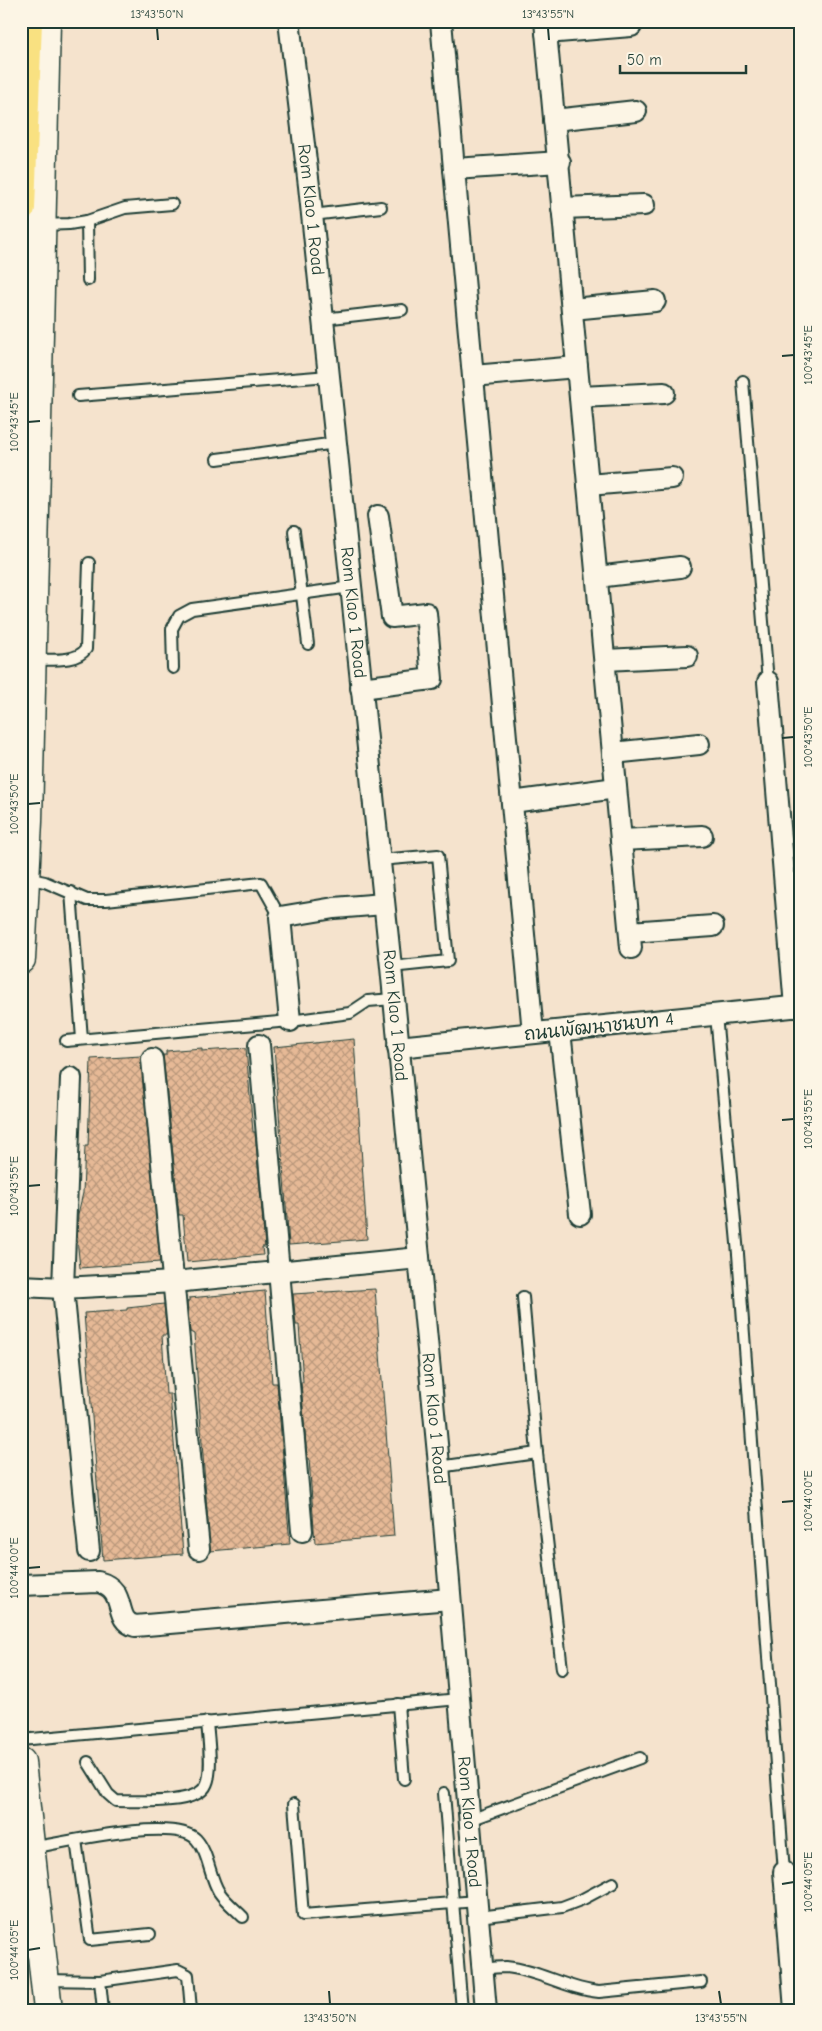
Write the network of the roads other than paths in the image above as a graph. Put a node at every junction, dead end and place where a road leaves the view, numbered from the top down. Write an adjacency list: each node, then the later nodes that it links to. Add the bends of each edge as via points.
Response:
1 (28, 21): 16 (highway)
2 (46, 21): 16 (main road)
3 (289, 21): 15 (street, Rom Klao 1 Road)
4 (441, 21): 10 (street)
5 (631, 26): 6 (street)
6 (546, 27): 8 (street)
7 (636, 111): 8 (street)
8 (554, 120): 9 (street)
9 (559, 162): 10 (street); 14 (street)
10 (454, 169): 25 (street)
11 (172, 204): 17 (lane, via 125,208)
12 (644, 205): 14 (street)
13 (381, 207): 15 (lane)
14 (562, 208): 21 (street)
15 (312, 215): 22 (street, Rom Klao 1 Road)
16 (32, 216): 17 (lane, via 69,224); 43 (main road)
17 (87, 221): 18 (lane)
18 (88, 280)
19 (655, 300): 21 (street)
20 (402, 310): 22 (lane)
21 (572, 310): 23 (street)
22 (323, 320): 24 (street, Rom Klao 1 Road)
23 (577, 367): 25 (street); 29 (street)
24 (329, 376): 28 (lane); 30 (street, Rom Klao 1 Road)
25 (473, 376): 51 (street)
26 (743, 381): 46 (lane)
27 (664, 393): 29 (street)
28 (78, 396)
29 (580, 397): 33 (street)
30 (336, 443): 31 (lane); 39 (street, Rom Klao 1 Road)
31 (217, 458)
32 (672, 478): 33 (street)
33 (588, 485): 38 (street)
34 (378, 516): 47 (street, via 392,617 426,613 432,679)
35 (294, 531): 40 (lane)
36 (89, 563): 43 (lane, via 86,649 76,657)
37 (680, 567): 38 (street)
38 (597, 577): 44 (street)
39 (351, 587): 40 (lane); 47 (street, Rom Klao 1 Road)
40 (302, 592): 41 (lane); 45 (lane, via 192,609 179,616 172,629)
41 (308, 644)
42 (688, 656): 44 (street)
43 (32, 660): 55 (main road)
44 (605, 660): 49 (street)
45 (173, 668)
46 (768, 682): 63 (street)
47 (361, 688): 54 (street, Rom Klao 1 Road)
48 (699, 744): 49 (street)
49 (613, 753): 50 (street)
50 (616, 788): 51 (street); 53 (street)
51 (512, 802): 67 (street)
52 (702, 836): 53 (street)
53 (621, 840): 59 (street, via 630,940)
54 (379, 860): 57 (street, Rom Klao 1 Road); 61 (lane, via 438,854 448,961)
55 (26, 878): 56 (lane); 60 (main road)
56 (72, 892): 58 (lane, via 87,900 106,900 260,883); 68 (lane)
57 (384, 904): 58 (street); 61 (street, Rom Klao 1 Road)
58 (280, 917): 65 (street)
59 (713, 926)
60 (21, 959)
61 (391, 967): 62 (street, Rom Klao 1 Road)
62 (393, 999): 65 (lane, via 368,1001 350,1013); 71 (street, Rom Klao 1 Road)
63 (798, 1007): 64 (street, ถนนพัฒนาชนบท 4)
64 (716, 1015): 66 (street, ถนนพัฒนาชนบท 4); 102 (lane, via 738,1254)
65 (290, 1022): 68 (lane)
66 (560, 1031): 67 (street, ถนนพัฒนาชนบท 4); 74 (street)
67 (533, 1034): 71 (street, ถนนพัฒนาชนบท 4)
68 (82, 1039): 69 (lane)
69 (66, 1040)
70 (260, 1045): 76 (street)
71 (398, 1047): 75 (street, Rom Klao 1 Road)
72 (152, 1059): 77 (street)
73 (71, 1078): 79 (street)
74 (580, 1214)
75 (419, 1258): 76 (street); 82 (street, Rom Klao 1 Road)
76 (279, 1271): 77 (street); 83 (street)
77 (174, 1282): 79 (street); 84 (street)
78 (21, 1286): 79 (street)
79 (63, 1288): 85 (street)
80 (523, 1297): 81 (lane)
81 (537, 1453): 82 (lane); 88 (lane)
82 (439, 1467): 87 (street, Rom Klao 1 Road)
83 (302, 1531)
84 (199, 1549)
85 (89, 1551)
86 (21, 1585): 87 (street, via 108,1584 116,1593 124,1619 135,1626)
87 (450, 1598): 89 (street, Rom Klao 1 Road)
88 (562, 1669)
89 (459, 1700): 90 (lane); 99 (street, Rom Klao 1 Road)
90 (398, 1704): 91 (lane); 96 (lane)
91 (207, 1722): 92 (lane); 95 (lane, via 210,1770 205,1787 197,1794 177,1800 116,1801)
92 (21, 1740)
93 (640, 1758): 99 (lane)
94 (21, 1762): 101 (main road)
95 (88, 1762)
96 (404, 1779)
97 (444, 1793): 104 (lane)
98 (294, 1804): 104 (lane, via 303,1915)
99 (470, 1820): 105 (street, Rom Klao 1 Road)
100 (76, 1840): 101 (lane); 106 (lane, via 158,1830 179,1830 190,1834 200,1844 219,1893); 107 (lane, via 90,1940)
101 (30, 1849): 109 (main road)
102 (784, 1872): 117 (street)
103 (613, 1883): 105 (lane, via 583,1900 562,1906)
104 (454, 1903): 105 (lane); 115 (lane)
105 (477, 1909): 108 (street, Rom Klao 1 Road)
106 (243, 1917)
107 (150, 1934)
108 (483, 1969): 111 (lane, via 519,1969 584,1991 599,1992); 116 (street, Rom Klao 1 Road)
109 (45, 1980): 110 (lane); 112 (main road)
110 (100, 1980): 113 (lane); 114 (lane, via 178,1970 188,1975)
111 (701, 1982)
112 (48, 2010)
113 (103, 2010)
114 (191, 2010)
115 (462, 2010)
116 (486, 2010)
117 (795, 2010)

